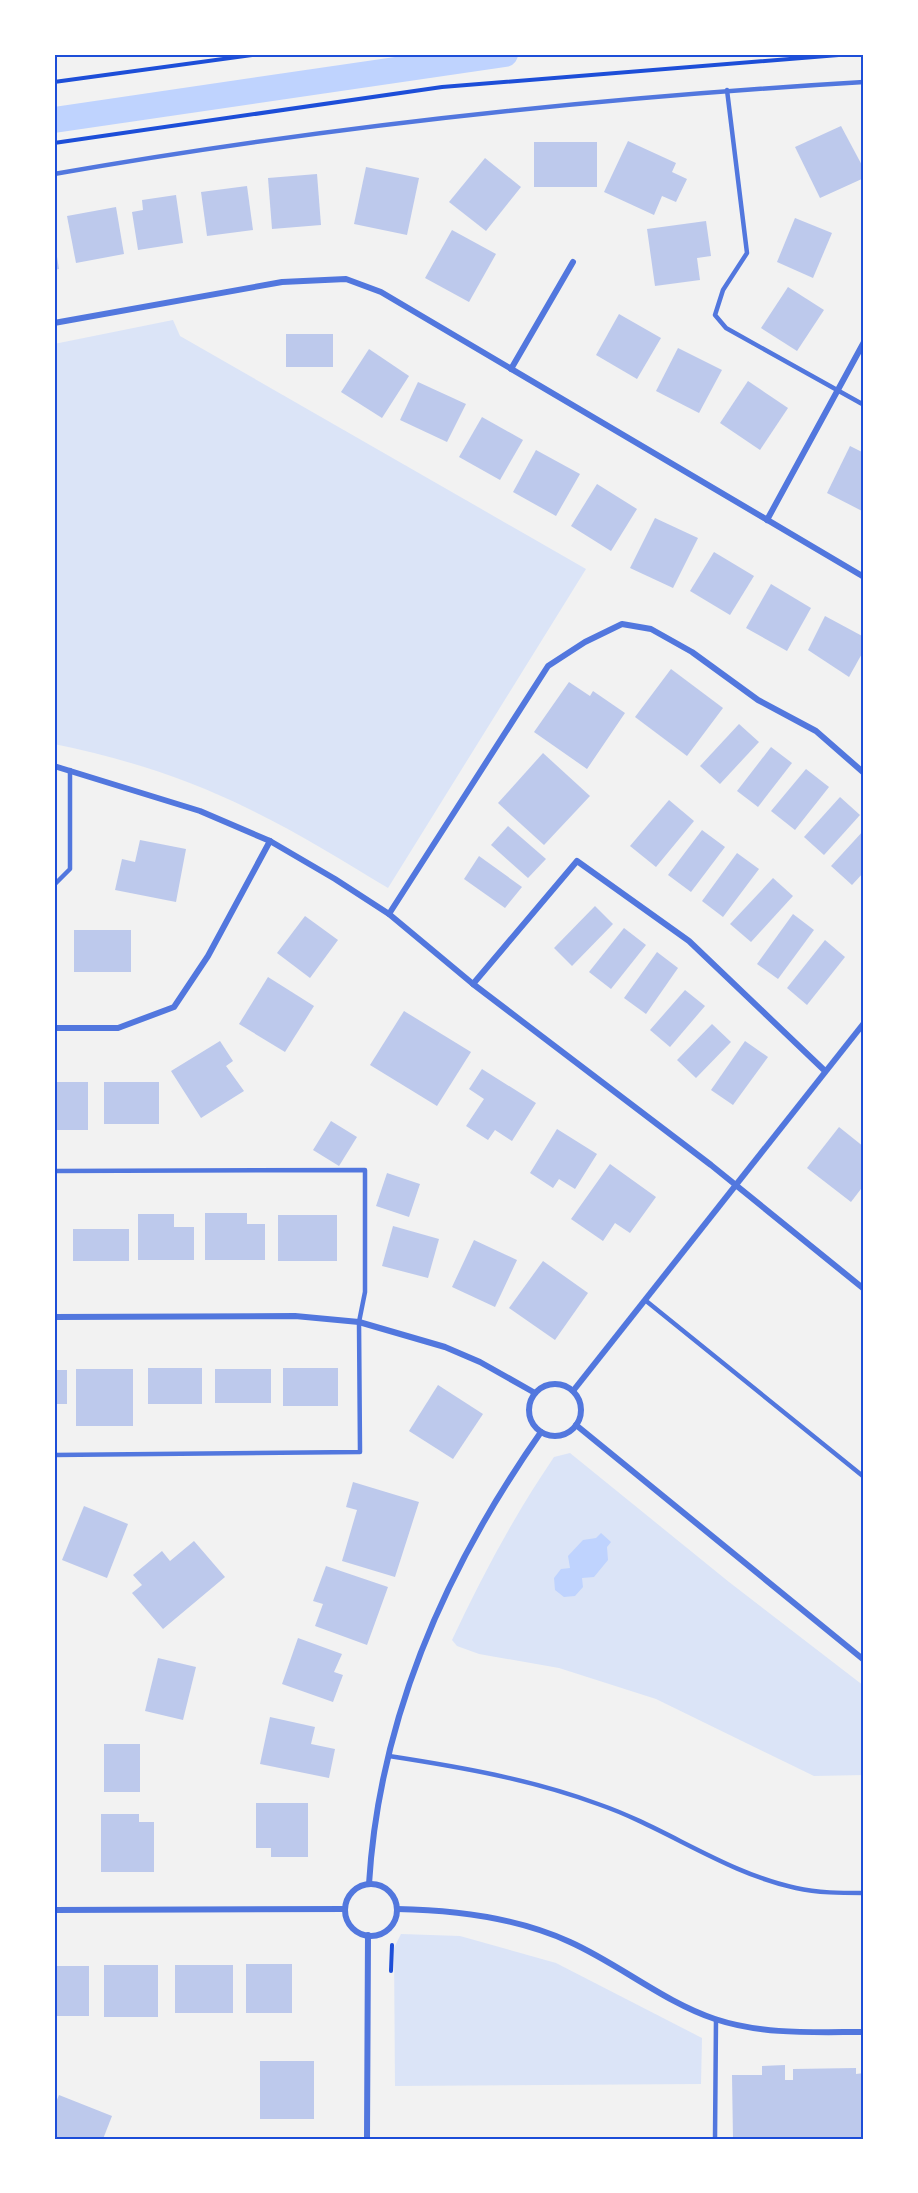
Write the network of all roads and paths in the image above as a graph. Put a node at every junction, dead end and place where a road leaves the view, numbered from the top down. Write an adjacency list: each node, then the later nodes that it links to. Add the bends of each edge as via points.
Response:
1 (260, 54): 3 (path)
2 (852, 54): 6 (path, via 442,87)
3 (54, 82)
4 (864, 82): 5 (lane)
5 (727, 90): 7 (lane, via 345,129); 12 (lane, via 747,253 723,290 715,315 726,327)
6 (54, 143)
7 (54, 174)
8 (573, 262): 11 (street)
9 (54, 323): 11 (street, via 282,282 346,279 381,292)
10 (864, 342): 12 (street)
11 (512, 369): 14 (street)
12 (838, 390): 13 (lane); 14 (street)
13 (864, 405)
14 (766, 520): 15 (street)
15 (864, 577)
16 (54, 766): 17 (street)
17 (70, 770): 19 (street, via 200,811); 20 (lane, via 70,868)
18 (864, 773): 21 (street, via 816,731 758,700 692,652 651,629 622,624 548,666)
19 (270, 841): 21 (street); 24 (street, via 208,956 174,1007 118,1028)
20 (54, 885)
21 (389, 914): 22 (street)
22 (473, 984): 25 (street, via 577,861 689,941); 27 (street)
23 (864, 1023): 25 (street)
24 (54, 1028)
25 (824, 1070): 27 (street)
26 (54, 1171): 31 (lane, via 365,1170 365,1292)
27 (735, 1184): 28 (street); 29 (street)
28 (864, 1289)
29 (645, 1300): 32 (street); 37 (lane)
30 (54, 1317): 31 (street, via 295,1316)
31 (359, 1322): 33 (street, via 445,1347); 36 (lane, via 360,1452)
32 (573, 1391): 33 (street, via 554,1384); 34 (street, via 581,1408)
33 (535, 1393): 35 (street, via 529,1409 534,1426)
34 (576, 1425): 35 (street, via 560,1436); 38 (street)
35 (541, 1432): 39 (street, via 459,1565 417,1658)
36 (54, 1455)
37 (864, 1477)
38 (864, 1660)
39 (389, 1756): 40 (street); 41 (lane, via 540,1784 601,1804 756,1876 795,1888)
40 (369, 1884): 42 (street, via 355,1889); 43 (street, via 388,1891)
41 (864, 1893)
42 (345, 1909): 44 (street); 45 (street, via 354,1930)
43 (396, 1909): 45 (street, via 388,1929); 48 (street, via 479,1915 529,1927 570,1942)
44 (54, 1910)
45 (368, 1935): 50 (street)
46 (393, 1945): 47 (path)
47 (392, 1971)
48 (716, 2019): 49 (street, via 776,2032); 51 (lane)
49 (864, 2032)
50 (367, 2139)
51 (715, 2139)

